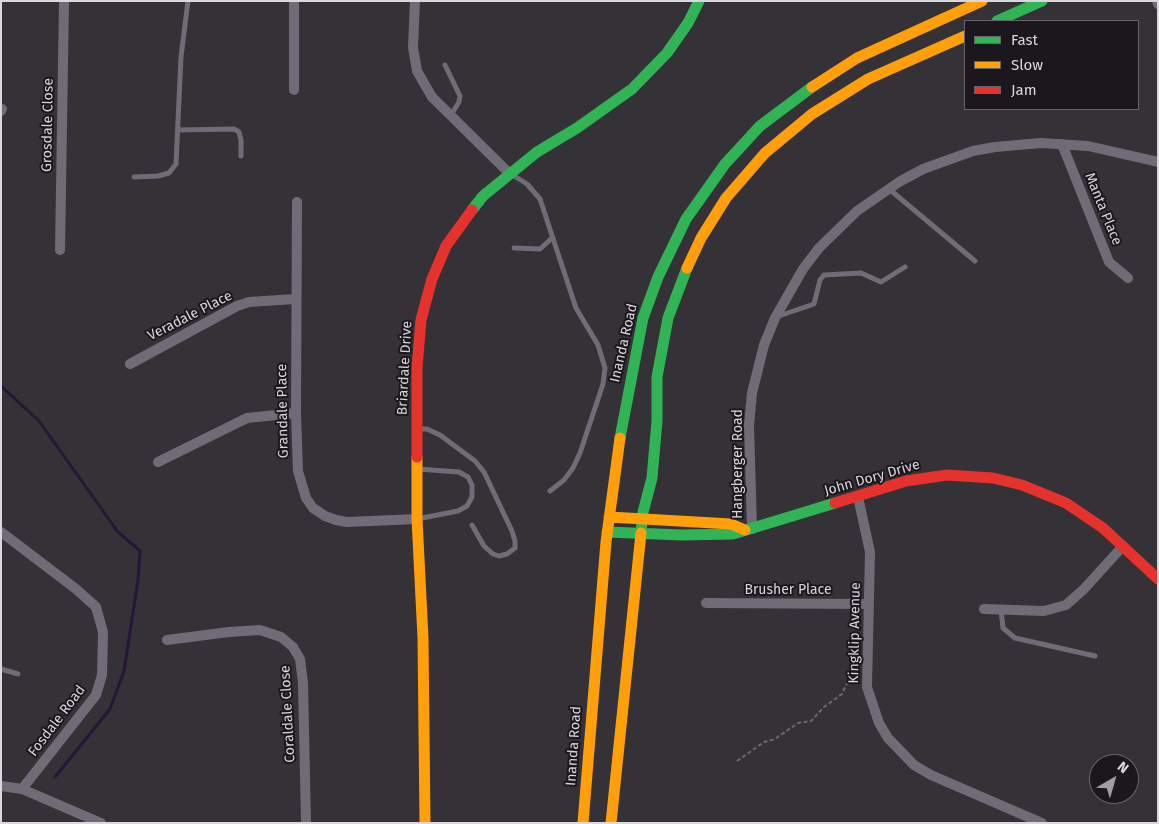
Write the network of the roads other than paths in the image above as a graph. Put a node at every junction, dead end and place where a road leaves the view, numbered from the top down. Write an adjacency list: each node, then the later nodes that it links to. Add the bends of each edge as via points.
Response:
1 (64, 1): 23 (street, Grosdale Close)
2 (188, 1): 13 (lane, via 181,57)
3 (294, 1): 11 (street)
4 (414, 1): 12 (street, via 413,47 417,71 432,97)
5 (699, 1): 17 (street, Briardale Drive, via 667,53 632,89)
6 (982, 1): 36 (street, Inanda Road, via 857,58 760,126 725,164 686,219 658,277 643,318 622,424)
7 (1042, 1): 8 (street)
8 (999, 20)
9 (964, 36): 37 (street, via 868,79 812,114 765,153 726,198 701,238 668,318 657,377 652,478)
10 (445, 65): 12 (lane, via 460,96)
11 (294, 90)
12 (451, 115): 17 (street)
13 (179, 130): 15 (lane, via 234,129 239,132); 18 (lane, via 176,164 158,176)
14 (1062, 144): 16 (street, Hangberger Road, via 1088,146); 19 (street, Hangberger Road, via 1019,144 973,151 923,169); 26 (street, Manta Place, via 1110,262)
15 (241, 156)
16 (1158, 162)
17 (509, 173): 21 (lane, via 528,184 538,195); 31 (street, Briardale Drive, via 483,196 466,217 446,246 432,279 421,320)
18 (134, 177)
19 (888, 189): 24 (lane); 28 (street, Hangberger Road, via 857,211 819,248 803,269)
20 (297, 202): 27 (street, Grandale Place)
21 (552, 238): 22 (lane, via 540,249); 34 (lane, via 576,308 598,345 605,368 603,384 580,453 569,474)
22 (514, 248)
23 (60, 250)
24 (975, 261)
25 (905, 267): 28 (lane, via 881,282 861,273 824,275 814,304)
26 (1128, 278)
27 (295, 300): 29 (street, Veradale Place, via 249,302 238,306); 30 (street, Grandale Place)
28 (776, 318): 40 (street, Hangberger Road, via 764,346 752,393)
29 (130, 364)
30 (296, 413): 32 (street, via 247,418); 38 (street, Grandale Place, via 298,472 306,498 313,508 325,516 347,522)
31 (417, 429): 33 (street, Briardale Drive); 39 (lane, via 428,429 440,435 476,461 512,531 515,548 507,554 493,554 484,546)
32 (158, 462)
33 (417, 470): 38 (street, Briardale Drive); 38 (lane, via 459,472 472,485 472,497 467,506 458,511)
34 (550, 491)
35 (858, 496): 40 (street, John Dory Drive); 44 (street, John Dory Drive, via 929,477 993,478 1036,490 1066,503 1085,514); 47 (street, Kingklip Avenue, via 868,536)
36 (609, 517): 37 (street); 42 (street, Inanda Road)
37 (643, 518): 40 (street, via 731,524); 43 (street)
38 (417, 519): 59 (street, Briardale Drive, via 423,638)
39 (472, 525)
40 (749, 529): 43 (street, John Dory Drive, via 733,534)
41 (1, 532): 55 (street, Fosdale Road, via 96,607 102,632 102,675 96,695)
42 (607, 532): 43 (street, John Dory Drive); 60 (street, Inanda Road)
43 (642, 534): 61 (street)
44 (1123, 546): 45 (street, John Dory Drive); 49 (street, via 1066,605 1044,611)
45 (1158, 579)
46 (706, 603): 47 (street, Brusher Place)
47 (869, 604): 56 (street, Kingklip Avenue, via 867,687 879,723 895,746 914,765 931,775)
48 (984, 610): 49 (street)
49 (1001, 610): 51 (lane, via 1003,628 1016,638)
50 (166, 640): 58 (street, Coraldale Close, via 260,630 281,637 293,647 300,659 303,683)
51 (1095, 656)
52 (1, 669): 53 (lane)
53 (18, 674)
54 (1, 786): 55 (street)
55 (22, 789): 57 (street)
56 (1040, 822)
57 (101, 823)
58 (306, 823)
59 (425, 823)
60 (583, 823)
61 (611, 823)

